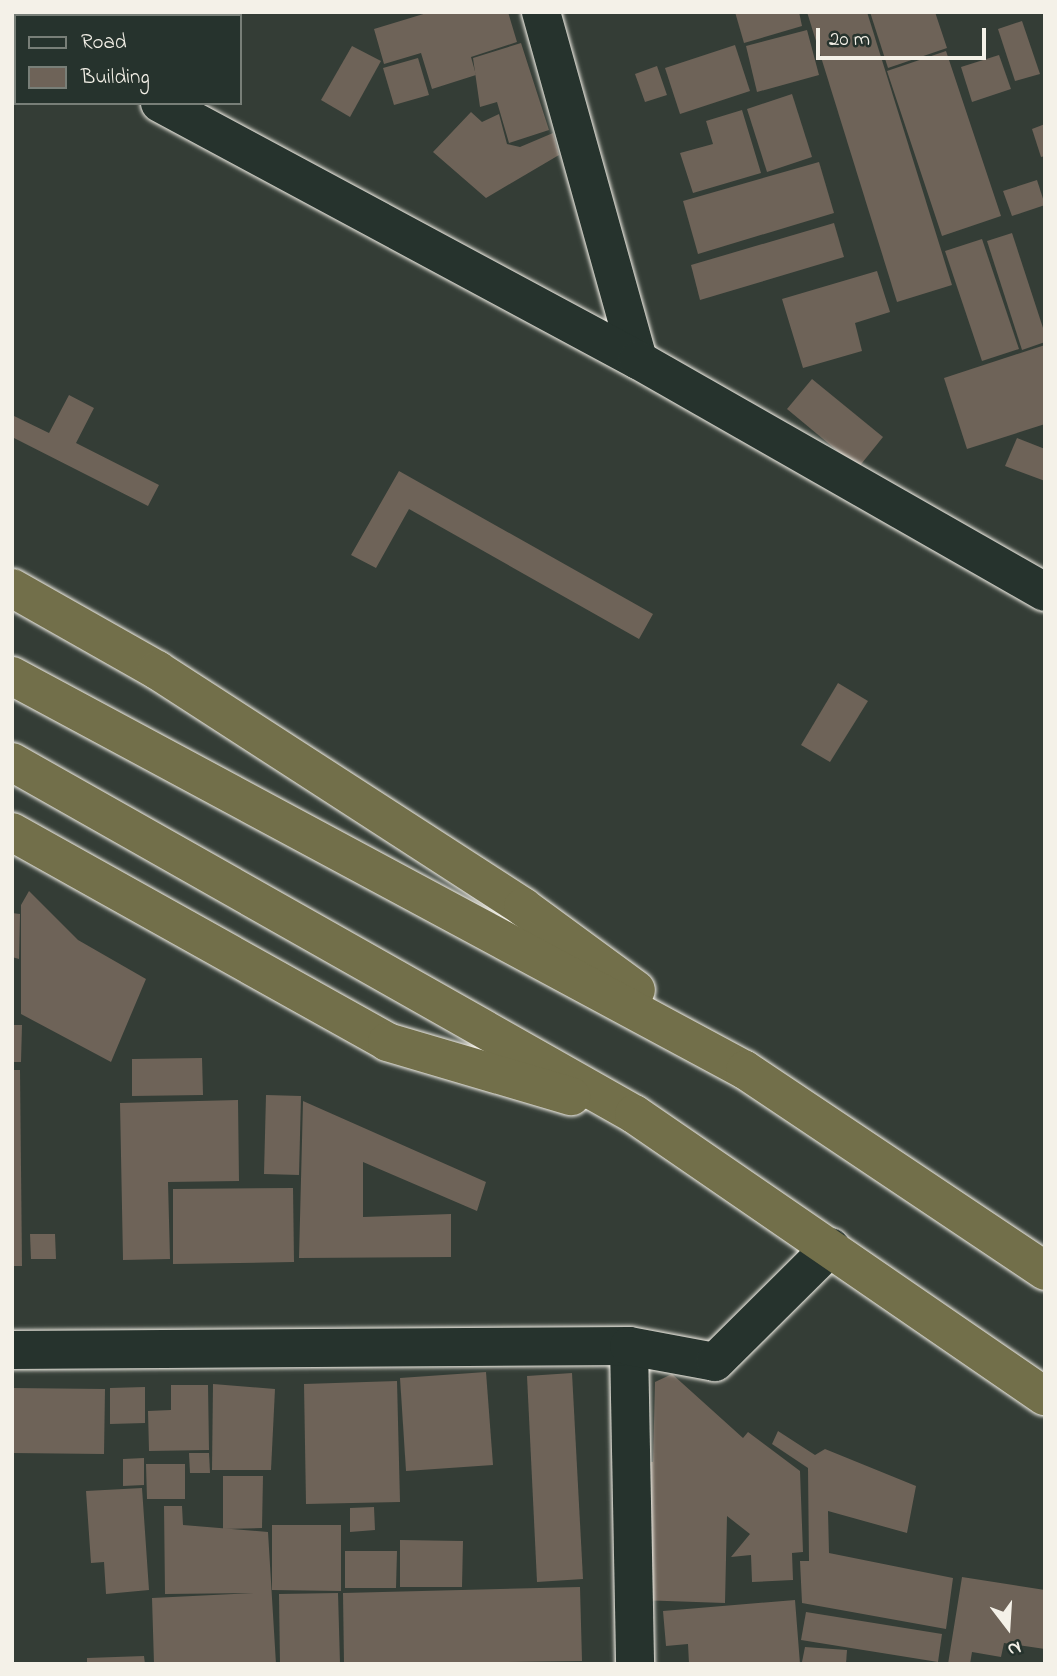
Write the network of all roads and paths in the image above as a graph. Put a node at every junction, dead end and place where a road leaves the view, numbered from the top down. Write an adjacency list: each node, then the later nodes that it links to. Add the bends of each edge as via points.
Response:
1 (541, 12): 3 (street)
2 (164, 105): 3 (street)
3 (638, 360): 5 (street)
4 (12, 588): 9 (highway, via 157,670 523,907)
5 (1045, 592)
6 (12, 676): 9 (highway)
7 (12, 762): 10 (highway)
8 (12, 832): 10 (highway, via 387,1042)
9 (745, 1070): 12 (highway)
10 (634, 1114): 11 (highway)
11 (831, 1247): 13 (street, via 715,1362); 15 (highway)
12 (1045, 1271)
13 (629, 1346): 14 (street); 16 (street)
14 (12, 1350)
15 (1045, 1396)
16 (635, 1664)

